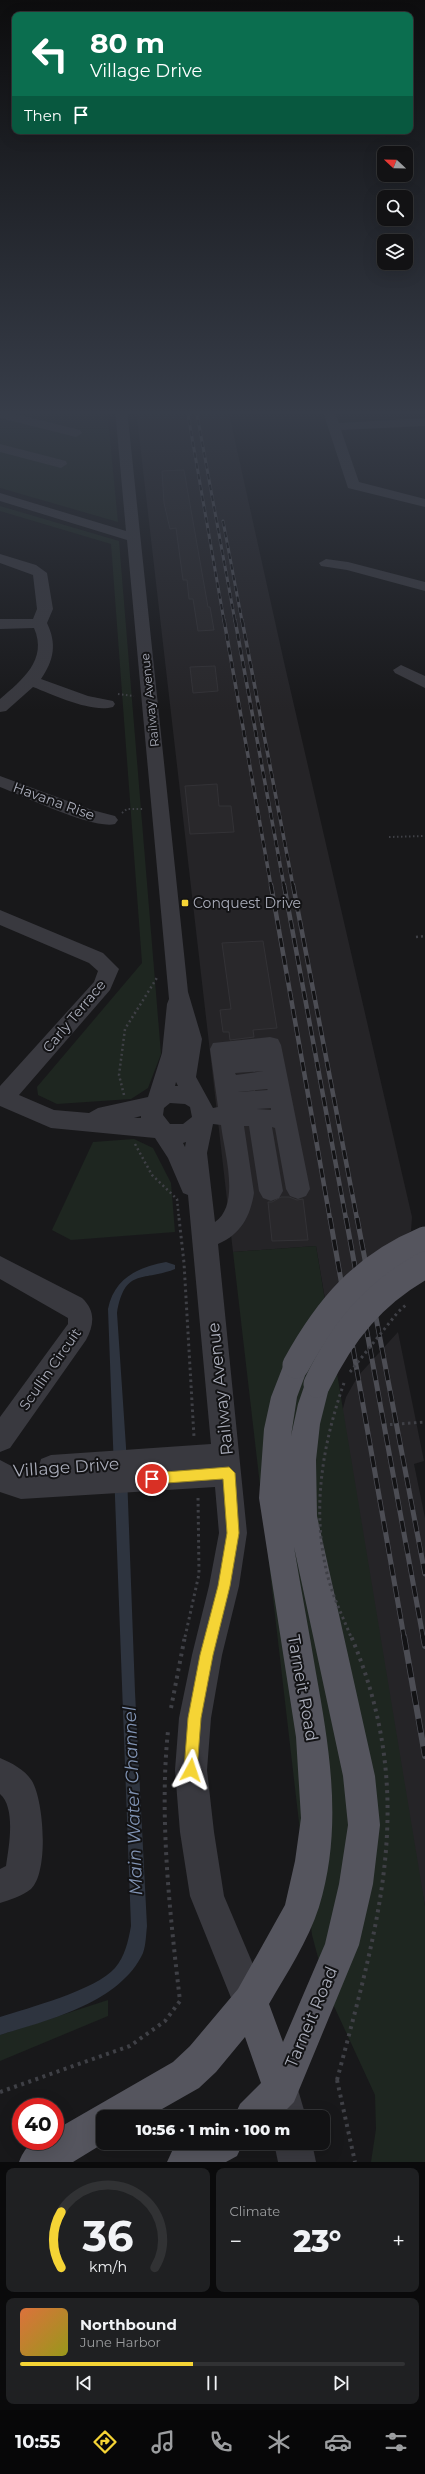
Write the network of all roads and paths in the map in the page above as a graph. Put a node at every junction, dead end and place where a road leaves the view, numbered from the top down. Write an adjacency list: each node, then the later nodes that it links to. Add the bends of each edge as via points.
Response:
1 (45, 510): 3 (street)
2 (131, 510): 3 (street, Railway Avenue)
3 (134, 534): 27 (street, Railway Avenue)
4 (0, 558): 7 (street, via 31,568 42,577 45,609)
5 (326, 563): 6 (street, via 348,566)
6 (425, 587)
7 (39, 623): 8 (street); 10 (street, via 45,636 43,664)
8 (0, 624)
9 (401, 670): 11 (street)
10 (30, 681): 13 (street, via 85,700); 15 (street)
11 (425, 682)
12 (134, 688): 14 (path)
13 (107, 704)
14 (135, 704)
15 (0, 707)
16 (0, 781): 20 (street, Havana Rise, via 86,814)
17 (144, 802): 18 (path)
18 (145, 809): 19 (path); 20 (path, via 127,809)
19 (145, 817)
20 (109, 820)
21 (425, 836): 22 (path)
22 (390, 837)
23 (0, 917): 30 (street, Carly Terrace, via 96,958 109,969 103,985)
24 (416, 936): 25 (path)
25 (425, 936)
26 (159, 968): 34 (path, via 159,975 125,1029 119,1075)
27 (178, 992): 31 (street, Railway Avenue, via 173,1053); 32 (street, Railway Avenue, via 191,1039 185,1077)
28 (277, 1082): 29 (street); 29 (street, via 270,1046 221,1049); 33 (street); 36 (street)
29 (225, 1085): 32 (street); 33 (street); 38 (street, via 242,1193 234,1219 224,1231)
30 (2, 1097): 34 (street, via 44,1117 69,1122)
31 (158, 1101): 32 (street, via 181,1093); 34 (street); 35 (street, via 152,1116)
32 (200, 1112): 35 (street, via 197,1128 181,1135); 38 (street, Railway Avenue, via 195,1153)
33 (259, 1118): 37 (street)
34 (128, 1119): 35 (street); 48 (path, via 138,1154 164,1190 177,1199)
35 (161, 1130): 38 (street, Railway Avenue, via 178,1152)
36 (298, 1189)
37 (271, 1191)
38 (204, 1228): 47 (street, Railway Avenue)
39 (425, 1240): 43 (main road, Tarneit Road, bridge, via 395,1254 371,1270 331,1309 312,1335)
40 (425, 1265): 43 (main road, Tarneit Road, bridge, via 394,1283 355,1318 337,1345)
41 (0, 1267): 46 (street, Scullin Circuit, via 73,1306 78,1310 82,1320 78,1332)
42 (413, 1300): 66 (path, bridge, via 398,1312 346,1376 331,1415 322,1467 320,1526 326,1569 338,1608 368,1681 387,1771 389,1848 377,1929 337,2080)
43 (307, 1375): 55 (main road, Tarneit Road, via 284,1397 278,1429 273,1498 312,1737 317,1818 312,1861 302,1907 290,1934); 57 (main road, Tarneit Road, via 307,1418 300,1479 301,1506 359,1776 364,1825 356,1884 342,1945)
44 (425, 1422): 45 (path)
45 (384, 1424)
46 (0, 1439)
47 (228, 1465): 48 (street, Village Drive); 55 (street, Railway Avenue, via 233,1533 195,1718 191,1770 196,1832 207,1896)
48 (197, 1467): 49 (street, Village Drive, via 22,1472); 50 (street, Village Drive, via 21,1485 6,1481); 51 (path, via 199,1574 174,1685)
49 (0, 1470)
50 (0, 1474)
51 (170, 1715)
52 (169, 1723): 56 (path, via 164,1761 167,1845 173,1950 180,2001 165,2021 130,2046)
53 (0, 1774): 54 (street, via 15,1786 24,1800 25,1848)
54 (10, 1881)
55 (251, 2002): 57 (main road); 58 (main road, Tarneit Road, via 203,2059 186,2075)
56 (0, 2092)
57 (284, 2103): 59 (main road, Tarneit Road)
58 (124, 2110)
59 (268, 2110)
60 (96, 2126): 63 (main road)
61 (210, 2150): 64 (main road)
62 (294, 2150): 65 (street)
63 (38, 2162)
64 (186, 2162)
65 (297, 2162)
66 (355, 2162)

